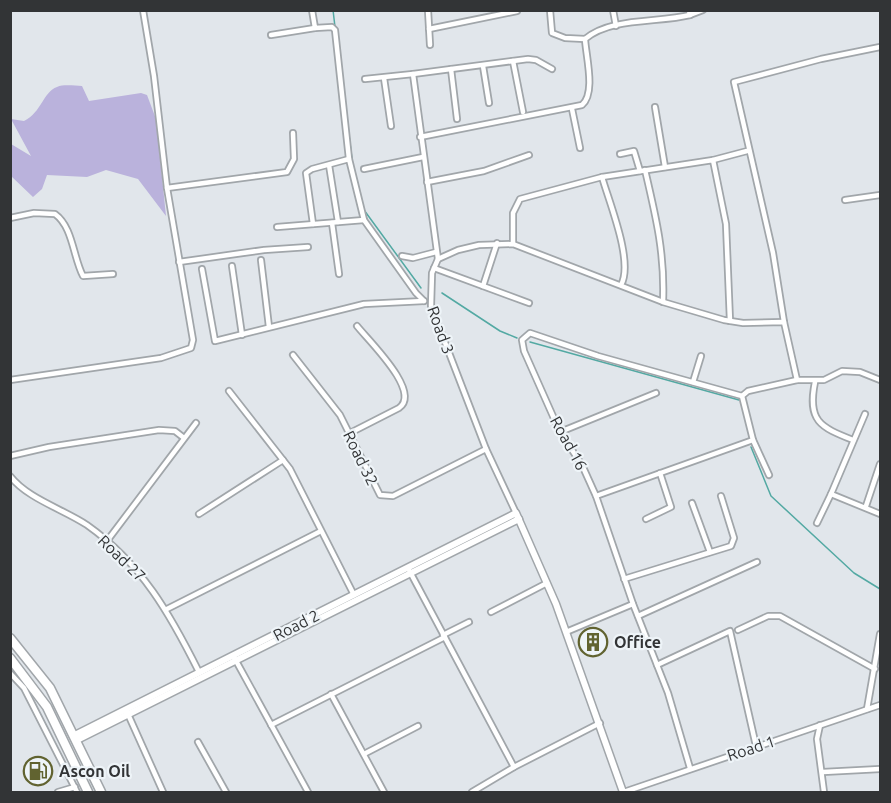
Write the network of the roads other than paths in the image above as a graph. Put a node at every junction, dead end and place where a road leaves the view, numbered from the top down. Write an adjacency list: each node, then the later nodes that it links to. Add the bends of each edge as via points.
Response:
1 (143, 10): 44 (street)
2 (312, 10): 10 (street)
3 (428, 10): 11 (street)
4 (550, 10): 13 (street, via 552,33)
5 (614, 10): 9 (street)
6 (703, 10): 8 (street)
7 (517, 11): 11 (street)
8 (689, 13): 9 (street)
9 (616, 26): 13 (street, via 593,32)
10 (315, 28): 12 (street); 36 (street, via 335,30)
11 (429, 29): 14 (street)
12 (271, 35)
13 (585, 39): 25 (street, via 587,100)
14 (430, 45)
15 (880, 47): 32 (street, via 734,82)
16 (513, 61): 17 (street); 19 (street, via 532,59); 26 (street)
17 (483, 66): 18 (street); 23 (street)
18 (451, 69): 20 (street); 27 (street)
19 (552, 69)
20 (413, 74): 21 (street); 30 (street)
21 (384, 78): 22 (street); 28 (street)
22 (365, 79)
23 (489, 103)
24 (655, 107): 39 (street)
25 (572, 109): 30 (street); 31 (street)
26 (523, 112)
27 (457, 119)
28 (391, 126)
29 (293, 133): 44 (street, via 294,159 286,172)
30 (420, 138): 35 (street)
31 (580, 148)
32 (747, 151): 37 (street); 72 (street, via 773,253)
33 (620, 154): 41 (street, via 634,151)
34 (529, 155): 43 (street, via 484,171)
35 (423, 157): 40 (street); 43 (street)
36 (349, 159): 38 (street); 48 (street)
37 (713, 160): 39 (street); 71 (street, via 726,224)
38 (329, 165): 49 (street); 50 (street, via 306,173)
39 (665, 167): 41 (street)
40 (364, 169)
41 (643, 171): 42 (street); 68 (street, via 662,242)
42 (602, 177): 53 (street, via 520,199 513,213); 65 (street, via 622,246 625,269)
43 (427, 182): 55 (street)
44 (167, 188): 59 (street)
45 (880, 195): 46 (street)
46 (845, 200)
47 (10, 218): 63 (street, via 55,214 67,228 83,276)
48 (364, 220): 49 (street); 67 (street)
49 (335, 223): 50 (street); 64 (street)
50 (313, 224): 51 (street)
51 (277, 227)
52 (497, 243): 53 (street); 57 (street, via 458,250); 66 (street)
53 (513, 244): 65 (street)
54 (308, 247): 59 (street)
55 (436, 252): 56 (street, via 413,258); 57 (street)
56 (402, 256)
57 (438, 259): 61 (street, Road 3)
58 (261, 260): 74 (street)
59 (179, 262): 78 (street, via 193,340 191,348 160,358)
60 (232, 266): 75 (street)
61 (434, 268): 66 (street); 70 (street, Road 3)
62 (202, 269): 75 (street, via 212,338 218,341)
63 (113, 274)
64 (339, 274)
65 (621, 285): 68 (street)
66 (483, 286): 69 (street)
67 (424, 301): 70 (street); 74 (street, via 377,302)
68 (663, 302): 71 (street)
69 (529, 303)
70 (431, 306): 93 (street, Road 3)
71 (730, 321): 72 (street)
72 (784, 322): 79 (street)
73 (357, 326): 89 (street, via 400,377 406,397 399,408)
74 (269, 327): 75 (street)
75 (242, 334)
76 (293, 355): 89 (street, Road 32)
77 (701, 356): 81 (street)
78 (10, 380)
79 (797, 380): 82 (street); 85 (street, via 748,391)
80 (880, 380): 82 (street, via 849,370)
81 (693, 382): 85 (street, Road 16); 88 (street, Road 16, via 530,333 522,340 522,346)
82 (815, 382): 92 (street, via 812,396 818,422)
83 (229, 391): 95 (street)
84 (656, 393): 88 (street)
85 (742, 396): 91 (street)
86 (865, 414): 92 (street)
87 (196, 423): 90 (street)
88 (560, 432): 101 (street, Road 16)
89 (350, 433): 93 (street, Road 32, via 375,487 385,497)
90 (184, 438): 94 (street, via 175,431 159,430); 111 (street)
91 (753, 440): 97 (street); 98 (street)
92 (853, 440): 100 (street)
93 (486, 449): 107 (street, Road 3)
94 (10, 456)
95 (283, 460): 105 (street); 110 (street)
96 (880, 464): 104 (street)
97 (660, 473): 101 (street); 108 (street, via 671,507)
98 (770, 475)
99 (10, 476): 111 (street, Road 27)
100 (831, 494): 104 (street); 109 (street)
101 (596, 496): 115 (street, Road 16)
102 (722, 496): 112 (street, via 734,543)
103 (692, 503): 112 (street)
104 (866, 506): 106 (street)
105 (199, 514)
106 (880, 514)
107 (518, 516): 114 (street, Road 2); 116 (street, Road 3)
108 (646, 519)
109 (816, 523)
110 (320, 532): 117 (street); 119 (street)
111 (107, 541): 119 (street, Road 27, via 150,585)
112 (710, 552): 115 (street)
113 (757, 562): 121 (street)
114 (409, 571): 117 (street, Road 2); 126 (street)
115 (624, 579): 118 (street, Road 16)
116 (547, 583): 120 (street); 124 (street, Road 3)
117 (355, 598): 129 (street, Road 2)
118 (633, 604): 121 (street, Road 16); 124 (street)
119 (167, 609): 132 (street, Road 27)
120 (490, 612)
121 (638, 616): 130 (street, Road 16)
122 (470, 622): 126 (street)
123 (738, 630): 131 (street, via 768,616 780,616)
124 (566, 632): 138 (street, Road 3)
125 (880, 634): 131 (street)
126 (444, 636): 134 (street); 148 (street)
127 (10, 638): 143 (highway, via 50,688)
128 (10, 658): 154 (highway, via 47,707)
129 (235, 659): 132 (street, Road 2); 137 (street, Road 2); 139 (street)
130 (657, 665): 146 (street, via 730,631); 149 (street, Road 16)
131 (874, 669): 136 (street)
132 (200, 672): 137 (street, Road 2)
133 (10, 674): 152 (street, via 24,688)
134 (331, 694): 139 (street); 147 (street)
135 (880, 705): 136 (street, Road 1)
136 (867, 709): 140 (street, Road 1)
137 (127, 712): 143 (street, Road 2); 156 (street)
138 (600, 723): 148 (street); 161 (street, Road 3)
139 (271, 725): 158 (street)
140 (820, 725): 142 (street, Road 1); 144 (street)
141 (418, 726): 147 (street)
142 (805, 730): 144 (street); 146 (street, Road 1)
143 (76, 737): 155 (highway)
144 (817, 739): 151 (street)
145 (198, 742): 157 (street)
146 (756, 746): 149 (street, Road 1)
147 (364, 754): 159 (street)
148 (514, 767): 160 (street)
149 (690, 768): 161 (street, Road 1)
150 (880, 769): 151 (street)
151 (823, 772): 162 (street)
152 (76, 790): 153 (street)
153 (58, 792)
154 (88, 792)
155 (101, 792)
156 (163, 792)
157 (226, 792)
158 (308, 792)
159 (384, 792)
160 (472, 792)
161 (623, 792)
162 (824, 792)

